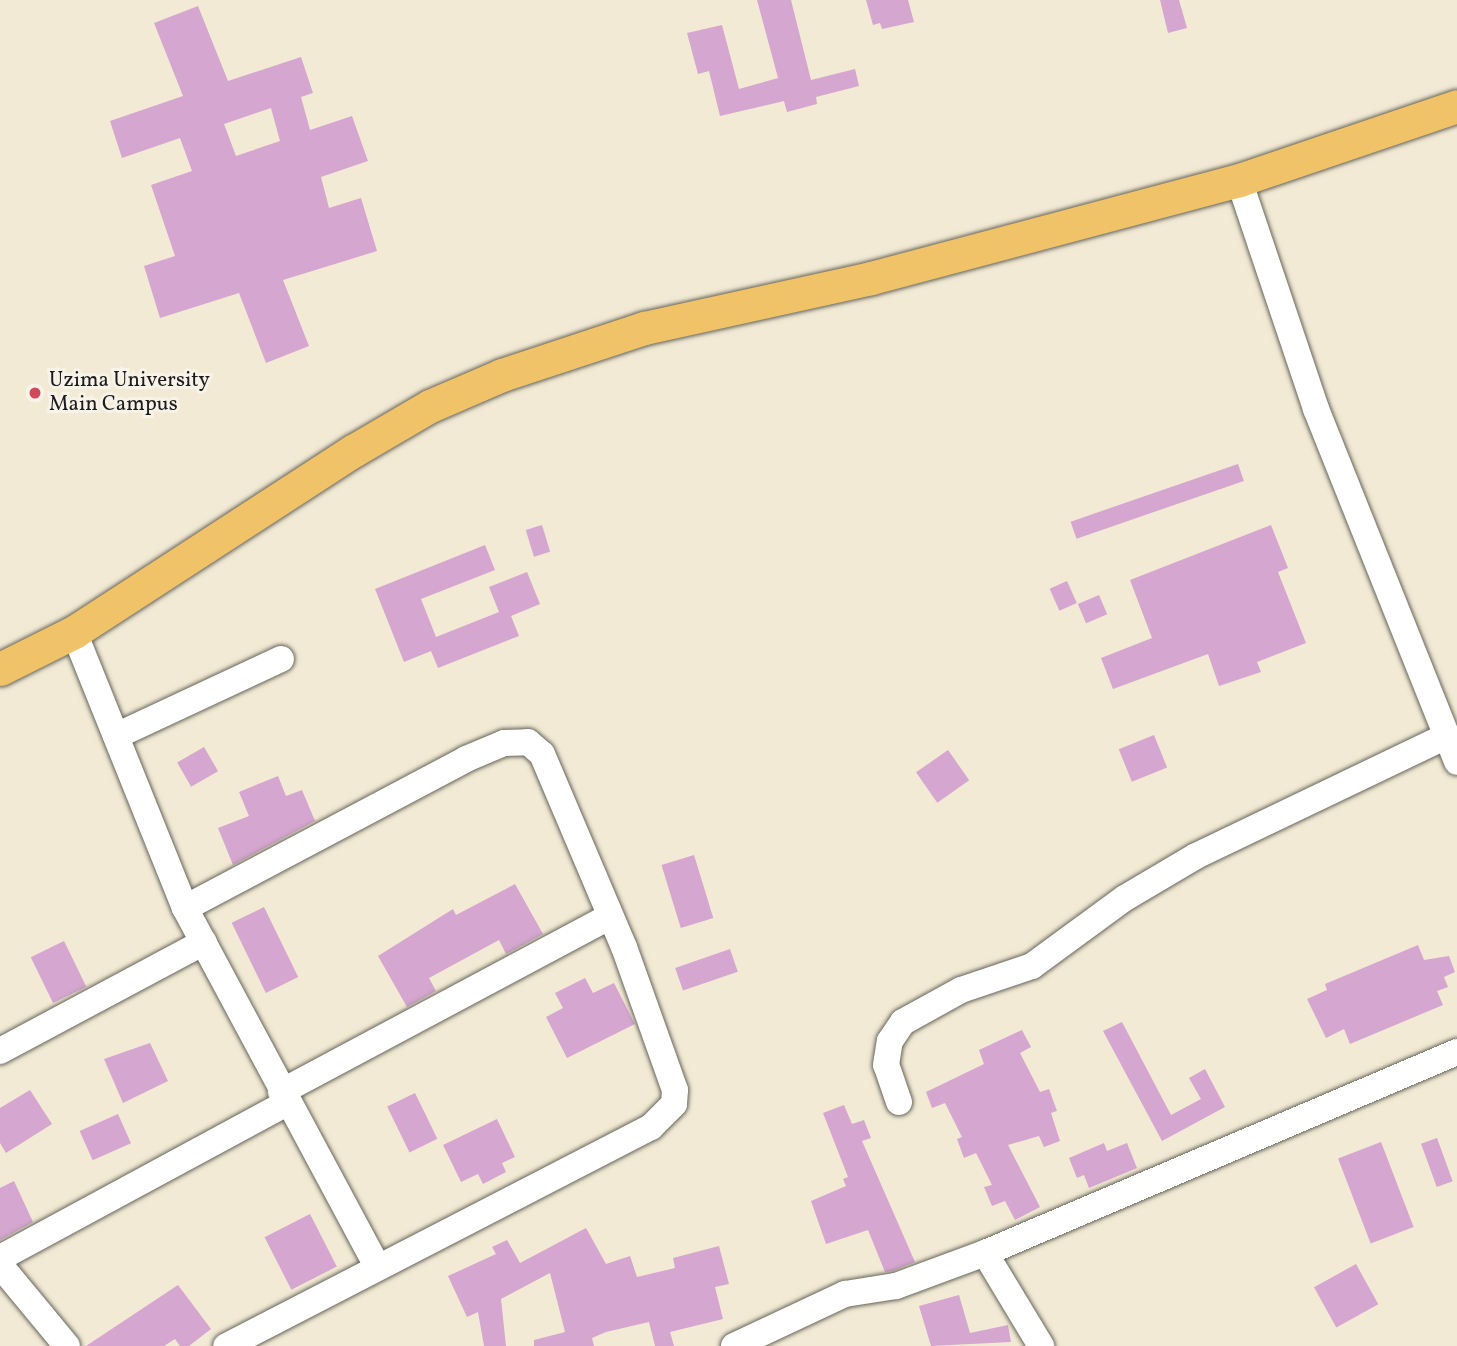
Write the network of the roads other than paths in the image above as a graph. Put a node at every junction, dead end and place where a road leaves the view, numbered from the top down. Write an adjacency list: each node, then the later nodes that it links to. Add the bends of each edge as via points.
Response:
1 (1457, 106): 2 (main road)
2 (1239, 180): 3 (main road, via 871,278 643,328 502,375 430,406 353,451); 7 (street, via 1316,409)
3 (74, 632): 5 (main road); 6 (street)
4 (281, 659): 6 (street)
5 (0, 668)
6 (116, 736): 9 (street)
7 (1447, 736): 8 (street); 15 (street, via 1196,856 1125,898 1032,966 961,990 903,1022 890,1041 886,1065)
8 (1457, 762)
9 (185, 908): 10 (street, via 466,759 504,743 528,742 542,754); 11 (street)
10 (610, 916): 14 (street); 19 (street, via 671,1070 674,1104 651,1127)
11 (204, 942): 12 (street); 14 (street)
12 (0, 1051)
13 (1457, 1052): 16 (street)
14 (284, 1098): 17 (street); 19 (street)
15 (899, 1102)
16 (985, 1252): 22 (street, via 896,1286 845,1294); 23 (street)
17 (0, 1258)
18 (0, 1265): 20 (street)
19 (377, 1266): 21 (street)
20 (67, 1346)
21 (226, 1346)
22 (734, 1346)
23 (1041, 1346)

